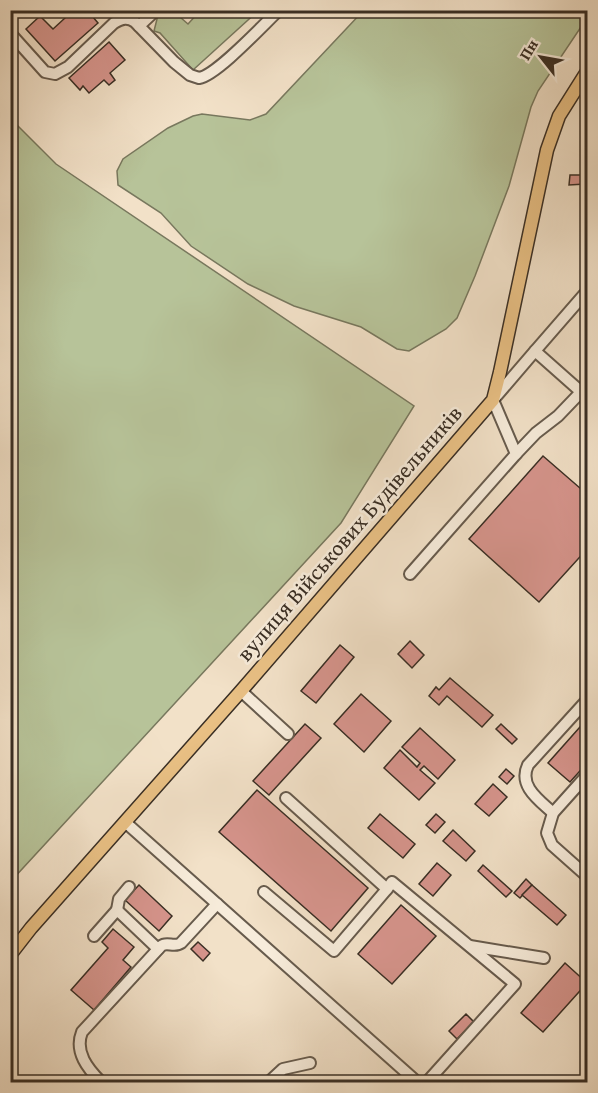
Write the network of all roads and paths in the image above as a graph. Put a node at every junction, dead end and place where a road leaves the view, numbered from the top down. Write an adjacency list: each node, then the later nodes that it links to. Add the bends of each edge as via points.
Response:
1 (156, 10): 3 (street)
2 (279, 10): 3 (street, via 219,66 199,78 183,70)
3 (133, 19): 4 (street, via 118,21 68,67 51,74)
4 (10, 33)
5 (588, 70): 9 (main road, вулиця Військових Будівельників, via 567,100 547,150)
6 (588, 290): 7 (street)
7 (535, 351): 8 (street); 9 (street)
8 (584, 395): 10 (street)
9 (493, 400): 10 (street); 12 (main road, вулиця Військових Будівельників)
10 (516, 454): 11 (street)
11 (410, 574)
12 (241, 691): 14 (street); 18 (main road, вулиця Військових Будівельників)
13 (588, 699): 17 (street, via 525,772 531,792)
14 (288, 734)
15 (588, 774): 17 (street)
16 (286, 798): 21 (street)
17 (553, 813): 19 (street, via 547,828 549,842)
18 (125, 822): 23 (street); 28 (main road, вулиця Військових Будівельників)
19 (588, 877)
20 (129, 887): 24 (street, via 118,899)
21 (387, 889): 22 (street, via 334,951); 26 (street, via 392,882)
22 (264, 892)
23 (217, 904): 27 (street, via 181,943 163,944); 31 (street)
24 (117, 910): 25 (street); 27 (street)
25 (94, 936)
26 (469, 946): 29 (street); 34 (street, via 515,984)
27 (158, 949): 32 (street, via 81,1035 83,1059)
28 (10, 955)
29 (544, 958)
30 (310, 1063): 33 (street, via 284,1069)
31 (410, 1080)
32 (101, 1083)
33 (269, 1083)
34 (427, 1083)

